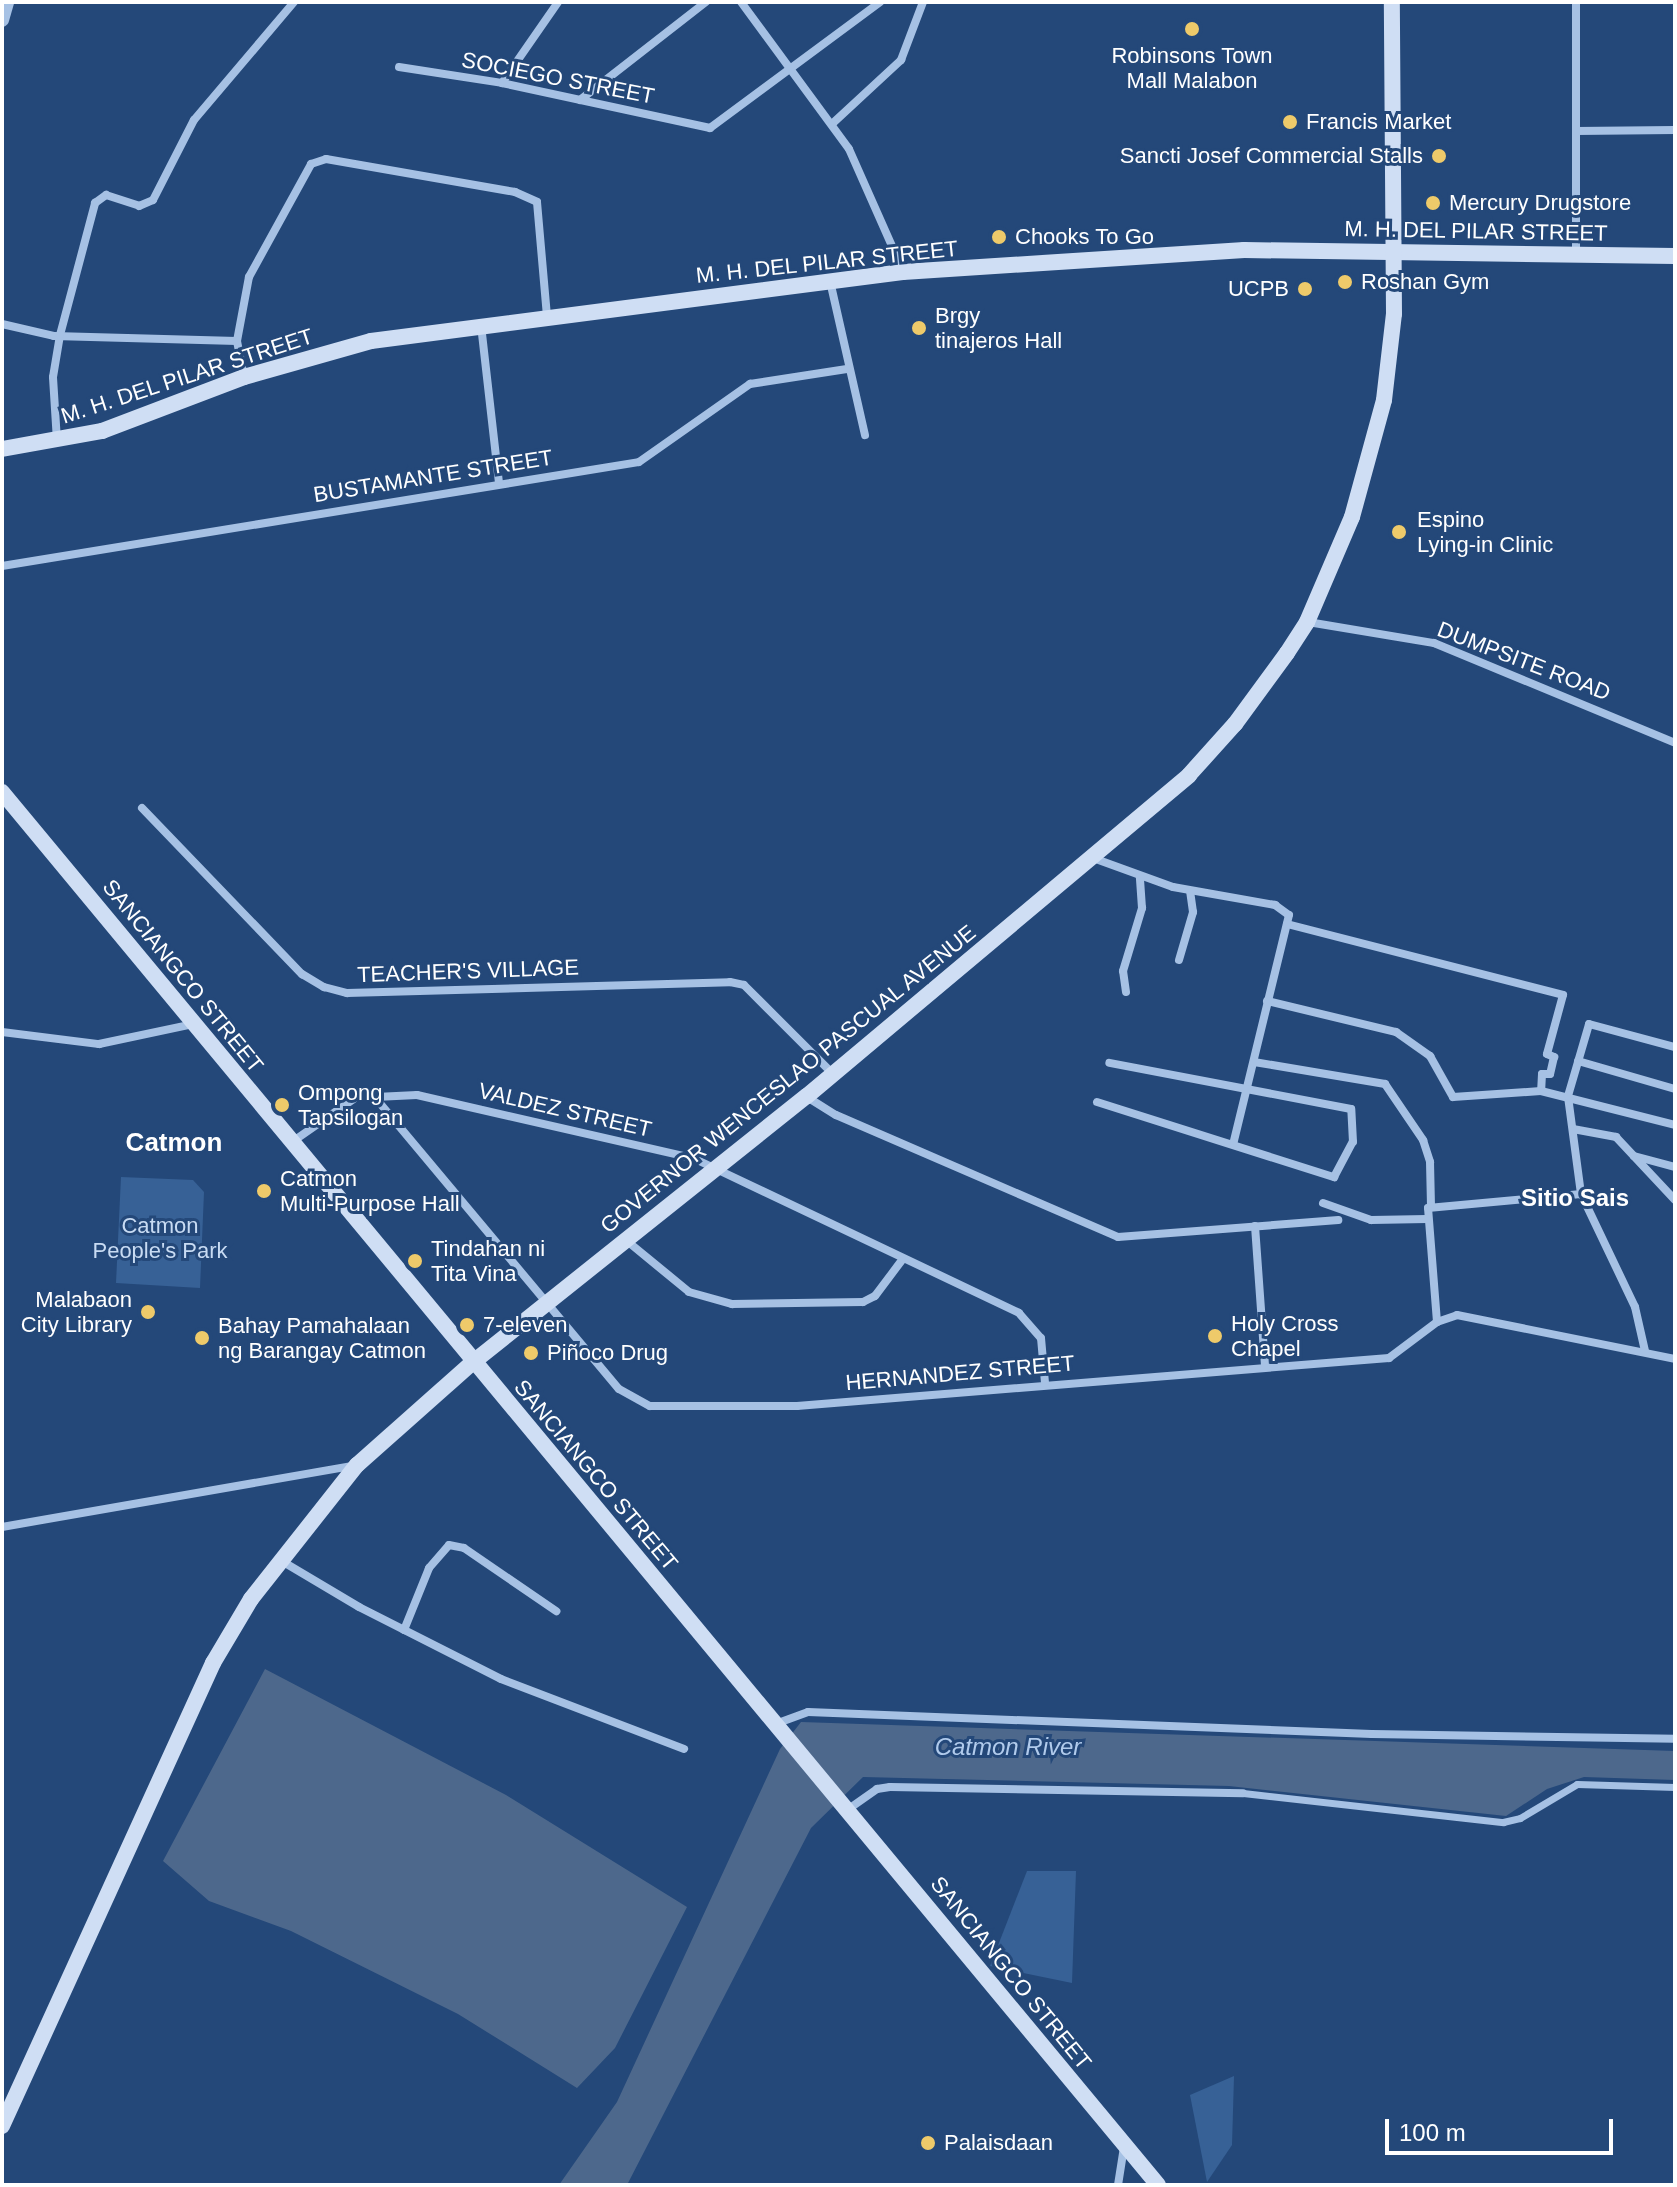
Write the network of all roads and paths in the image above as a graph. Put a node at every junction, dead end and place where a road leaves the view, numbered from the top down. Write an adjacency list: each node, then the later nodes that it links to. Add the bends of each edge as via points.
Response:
1 (7, 2): 10 (street)
2 (294, 2): 26 (street, via 194,120 153,200 139,206 106,195 95,203)
3 (558, 2): 13 (street)
4 (706, 2): 14 (street)
5 (741, 2): 12 (street)
6 (880, 2): 12 (street)
7 (923, 2): 15 (street, via 901,60)
8 (1392, 2): 18 (main road, GOVERNOR WENCESLAO PASCUAL AVENUE)
9 (1576, 2): 17 (street)
10 (2, 20)
11 (399, 67): 13 (street, SOCIEGO STREET)
12 (793, 68): 14 (street, SOCIEGO STREET, via 710,128); 15 (street)
13 (502, 83): 14 (street, SOCIEGO STREET)
14 (580, 100)
15 (833, 123): 21 (street, via 867,185)
16 (1675, 130): 17 (street)
17 (1576, 131): 19 (street)
18 (1392, 253): 19 (main road, M. H. DEL PILAR STREET); 21 (main road, M. H. DEL PILAR STREET, via 1244,250); 35 (main road, GOVERNOR WENCESLAO PASCUAL AVENUE, via 1392,340 1372,457)
19 (1576, 255): 20 (main road, M. H. DEL PILAR STREET)
20 (1675, 256)
21 (903, 272): 22 (main road, M. H. DEL PILAR STREET)
22 (830, 281): 23 (main road, M. H. DEL PILAR STREET); 28 (street)
23 (547, 317): 25 (main road, M. H. DEL PILAR STREET); 27 (street, via 537,202 515,192 326,159 311,164 249,277)
24 (2, 324): 26 (street)
25 (481, 325): 29 (main road, M. H. DEL PILAR STREET, via 371,341); 33 (street)
26 (60, 335): 27 (street); 31 (street, via 53,377)
27 (237, 341): 29 (street)
28 (847, 369): 30 (street, via 865,418); 33 (street, BUSTAMANTE STREET, via 750,384 639,462)
29 (244, 377): 31 (main road, M. H. DEL PILAR STREET, via 102,431)
30 (865, 435)
31 (57, 442): 32 (main road, M. H. DEL PILAR STREET)
32 (2, 449)
33 (499, 484): 34 (street, BUSTAMANTE STREET)
34 (2, 566)
35 (1307, 622): 36 (street, DUMPSITE ROAD, via 1434,643); 39 (main road, GOVERNOR WENCESLAO PASCUAL AVENUE, via 1214,751)
36 (1675, 743)
37 (2, 792): 46 (main road, SANCIANGCO STREET)
38 (142, 808): 52 (street, TEACHER'S VILLAGE, via 302,974 324,987 347,993 730,982 744,985)
39 (1093, 858): 40 (street); 52 (main road, GOVERNOR WENCESLAO PASCUAL AVENUE)
40 (1140, 876): 41 (street); 44 (street, via 1142,908 1123,971)
41 (1190, 891): 42 (street, via 1275,905 1289,915); 43 (street, via 1193,912)
42 (1287, 924): 45 (street); 55 (street, via 1563,995 1547,1054 1554,1057 1550,1074 1542,1074)
43 (1179, 960)
44 (1126, 992)
45 (1267, 1001): 50 (street); 55 (street, via 1396,1032 1430,1056 1453,1097)
46 (194, 1024): 47 (street, via 90,1045); 62 (main road, SANCIANGCO STREET)
47 (2, 1032)
48 (1675, 1047): 49 (street, via 1589,1024)
49 (1578, 1061): 53 (street); 58 (street)
50 (1254, 1062): 54 (street); 70 (street, via 1385,1084 1423,1140 1430,1162)
51 (1109, 1063): 54 (street)
52 (832, 1073): 57 (main road, GOVERNOR WENCESLAO PASCUAL AVENUE)
53 (1675, 1089)
54 (1248, 1091): 63 (street); 63 (street, via 1351,1109 1353,1142 1334,1177)
55 (1541, 1091): 58 (street)
56 (373, 1095): 62 (street, VALDEZ STREET, via 355,1098); 65 (street, VALDEZ STREET, via 417,1095); 76 (street, HERNANDEZ STREET)
57 (807, 1096): 65 (main road, GOVERNOR WENCESLAO PASCUAL AVENUE); 73 (street, via 836,1115 1118,1237)
58 (1568, 1096): 60 (street); 61 (street)
59 (1097, 1102): 63 (street)
60 (1675, 1125)
61 (1573, 1129): 64 (street, via 1616,1137); 67 (street)
62 (291, 1143): 80 (main road, SANCIANGCO STREET)
63 (1233, 1144)
64 (1633, 1156): 66 (street); 68 (street)
65 (716, 1167): 74 (main road, GOVERNOR WENCESLAO PASCUAL AVENUE); 75 (street, VALDEZ STREET, via 731,1180)
66 (1675, 1167)
67 (1581, 1194): 70 (street); 78 (street, via 1635,1307)
68 (1675, 1200)
69 (1323, 1203): 71 (street, via 1371,1220)
70 (1431, 1207): 71 (street)
71 (1427, 1219): 77 (street)
72 (1338, 1220): 73 (street)
73 (1255, 1226): 81 (street)
74 (627, 1241): 75 (street, via 689,1292 732,1304 863,1302 875,1296); 76 (main road, GOVERNOR WENCESLAO PASCUAL AVENUE)
75 (902, 1260): 82 (street, VALDEZ STREET, via 1019,1313 1034,1325 1041,1338)
76 (545, 1303): 80 (main road, GOVERNOR WENCESLAO PASCUAL AVENUE); 82 (street, HERNANDEZ STREET, via 624,1395 650,1406 797,1406)
77 (1437, 1322): 78 (street, via 1457,1315); 81 (street, HERNANDEZ STREET, via 1389,1358)
78 (1645, 1351): 79 (street)
79 (1675, 1359)
80 (472, 1363): 83 (main road, GOVERNOR WENCESLAO PASCUAL AVENUE); 88 (main road, SANCIANGCO STREET)
81 (1265, 1367): 82 (street, HERNANDEZ STREET)
82 (1045, 1383)
83 (357, 1465): 84 (street); 85 (main road, GOVERNOR WENCESLAO PASCUAL AVENUE)
84 (2, 1527)
85 (280, 1560): 87 (street); 94 (main road, GOVERNOR WENCESLAO PASCUAL AVENUE, via 213,1663)
86 (556, 1611): 87 (street, via 464,1548 449,1545 429,1568)
87 (404, 1630): 90 (street, via 501,1679)
88 (778, 1723): 89 (street, via 808,1712 1372,1734); 93 (main road, SANCIANGCO STREET)
89 (1675, 1739)
90 (684, 1749)
91 (1675, 1787): 92 (street, via 1577,1784 1520,1818 1503,1822)
92 (1243, 1793): 93 (street, via 890,1787)
93 (846, 1804): 95 (main road, SANCIANGCO STREET)
94 (2, 2126)
95 (1124, 2146): 96 (street); 97 (main road, SANCIANGCO STREET)
96 (1118, 2185)
97 (1158, 2185)

